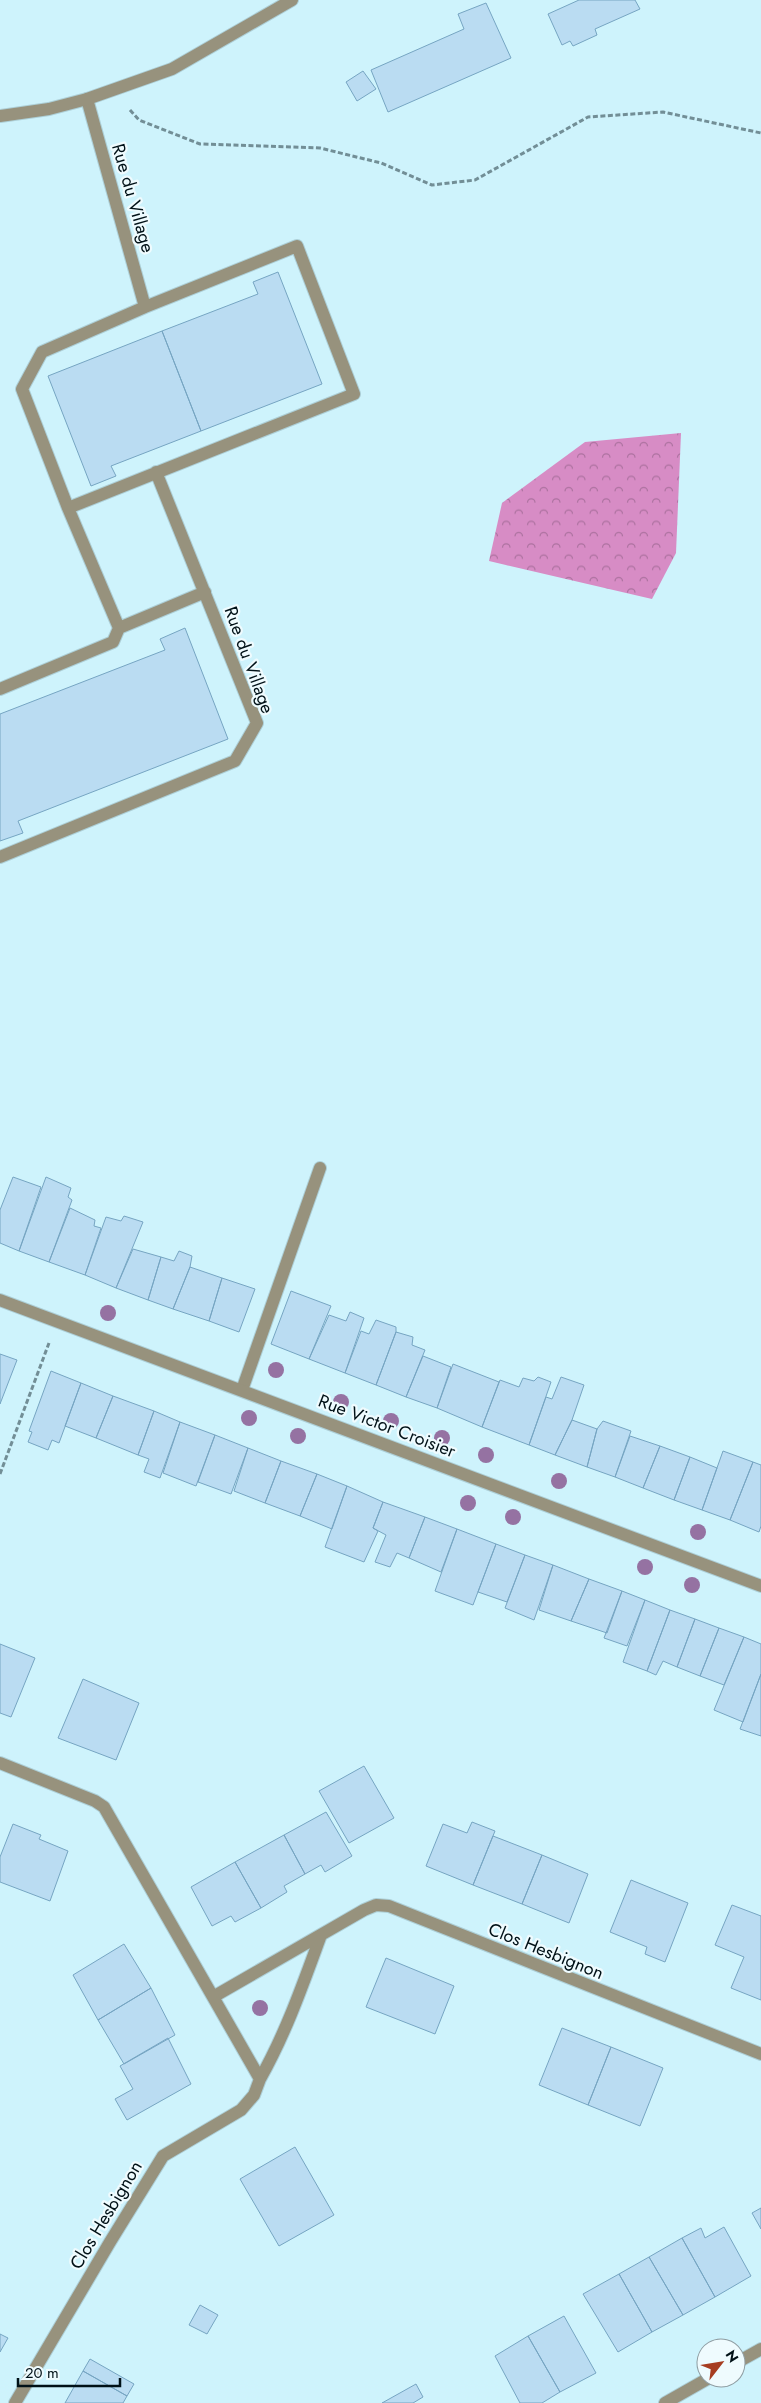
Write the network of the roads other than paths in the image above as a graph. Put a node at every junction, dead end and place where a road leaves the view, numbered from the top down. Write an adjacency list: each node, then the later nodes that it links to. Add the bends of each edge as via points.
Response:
1 (292, 0): 2 (street, via 172,69)
2 (86, 99): 3 (street, via 49,109); 4 (street, Rue du Village)
3 (0, 116)
4 (146, 307): 5 (street, via 297,246 354,394); 6 (street, via 42,352 22,389)
5 (156, 472): 6 (street); 7 (street, Rue du Village)
6 (68, 508): 8 (street)
7 (205, 592): 8 (street); 10 (street, Rue du Village, via 257,723 236,761)
8 (119, 628): 9 (street, via 113,642)
9 (0, 690)
10 (0, 857)
11 (320, 1168): 13 (street)
12 (0, 1300): 13 (street, Rue Victor Croisier)
13 (242, 1390): 14 (street, Rue Victor Croisier)
14 (761, 1586)
15 (0, 1763): 17 (street, via 95,1800 104,1807)
16 (321, 1935): 17 (street, Clos Hesbignon); 18 (street, Clos Hesbignon, via 364,1910 376,1905 389,1906); 19 (street, Clos Hesbignon, via 287,2027)
17 (213, 1997): 19 (street)
18 (761, 2054)
19 (260, 2079): 23 (street, Clos Hesbignon, via 254,2095 241,2110 163,2156)
20 (761, 2349): 21 (street)
21 (746, 2357)
22 (696, 2385): 24 (street)
23 (15, 2403)
24 (665, 2403)

